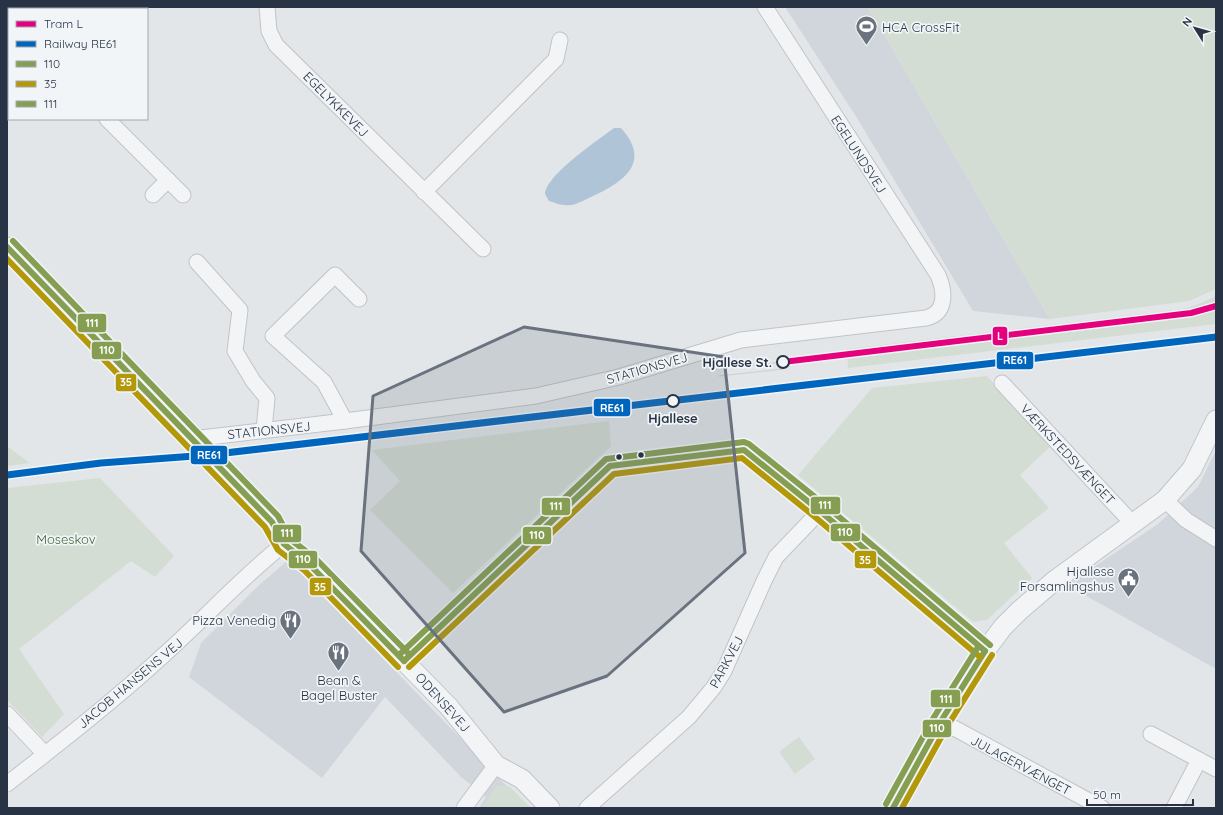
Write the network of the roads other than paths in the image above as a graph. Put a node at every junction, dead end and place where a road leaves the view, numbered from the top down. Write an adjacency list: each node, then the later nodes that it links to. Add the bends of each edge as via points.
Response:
1 (266, 7): 6 (street, EGELYKKEVEJ, via 269,31 276,45)
2 (765, 7): 13 (street, EGELUNDSVEJ, via 938,275 942,288)
3 (560, 40): 6 (street, via 556,59)
4 (108, 120): 5 (street)
5 (168, 180): 7 (street); 8 (street)
6 (424, 192): 10 (street, EGELYKKEVEJ)
7 (153, 195)
8 (183, 195)
9 (7, 247): 18 (street, ODENSEVEJ)
10 (483, 249)
11 (197, 262): 17 (street, via 240,310 235,351 253,381 267,398)
12 (359, 299): 16 (street, via 334,275 273,336 324,382)
13 (942, 304): 16 (street, STATIONSVEJ, via 936,313 926,318 741,340 619,377 536,396)
14 (1002, 383): 21 (street, VÆRKSTEDSVÆNGET)
15 (1216, 420): 19 (street, via 1192,469)
16 (345, 421): 17 (street, STATIONSVEJ)
17 (264, 430): 18 (street, STATIONSVEJ)
18 (192, 439): 23 (street, ODENSEVEJ, via 272,522)
19 (1165, 500): 21 (street); 22 (street, via 1186,520)
20 (820, 511): 24 (street); 25 (street, via 744,450 610,466); 36 (street, PARKVEJ, via 776,557 735,648 714,687 689,717)
21 (1133, 524): 24 (street, via 1054,581 1019,611)
22 (1216, 539)
23 (284, 544): 25 (street, ODENSEVEJ, via 310,565); 29 (street, JACOB HANSENS VEJ, via 163,657)
24 (985, 651): 27 (street)
25 (404, 661): 31 (street, ODENSEVEJ, via 449,707)
26 (7, 714): 29 (street)
27 (941, 721): 37 (street); 38 (street, JULAGERVÆNGET)
28 (1151, 734): 30 (street)
29 (45, 754): 33 (street, JACOB HANSENS VEJ)
30 (1199, 760): 32 (street); 39 (street)
31 (496, 765): 34 (street); 35 (street, ODENSEVEJ, via 522,779)
32 (1216, 769)
33 (7, 784)
34 (464, 808)
35 (550, 808)
36 (587, 808)
37 (892, 808)
38 (1102, 808)
39 (1174, 808)

